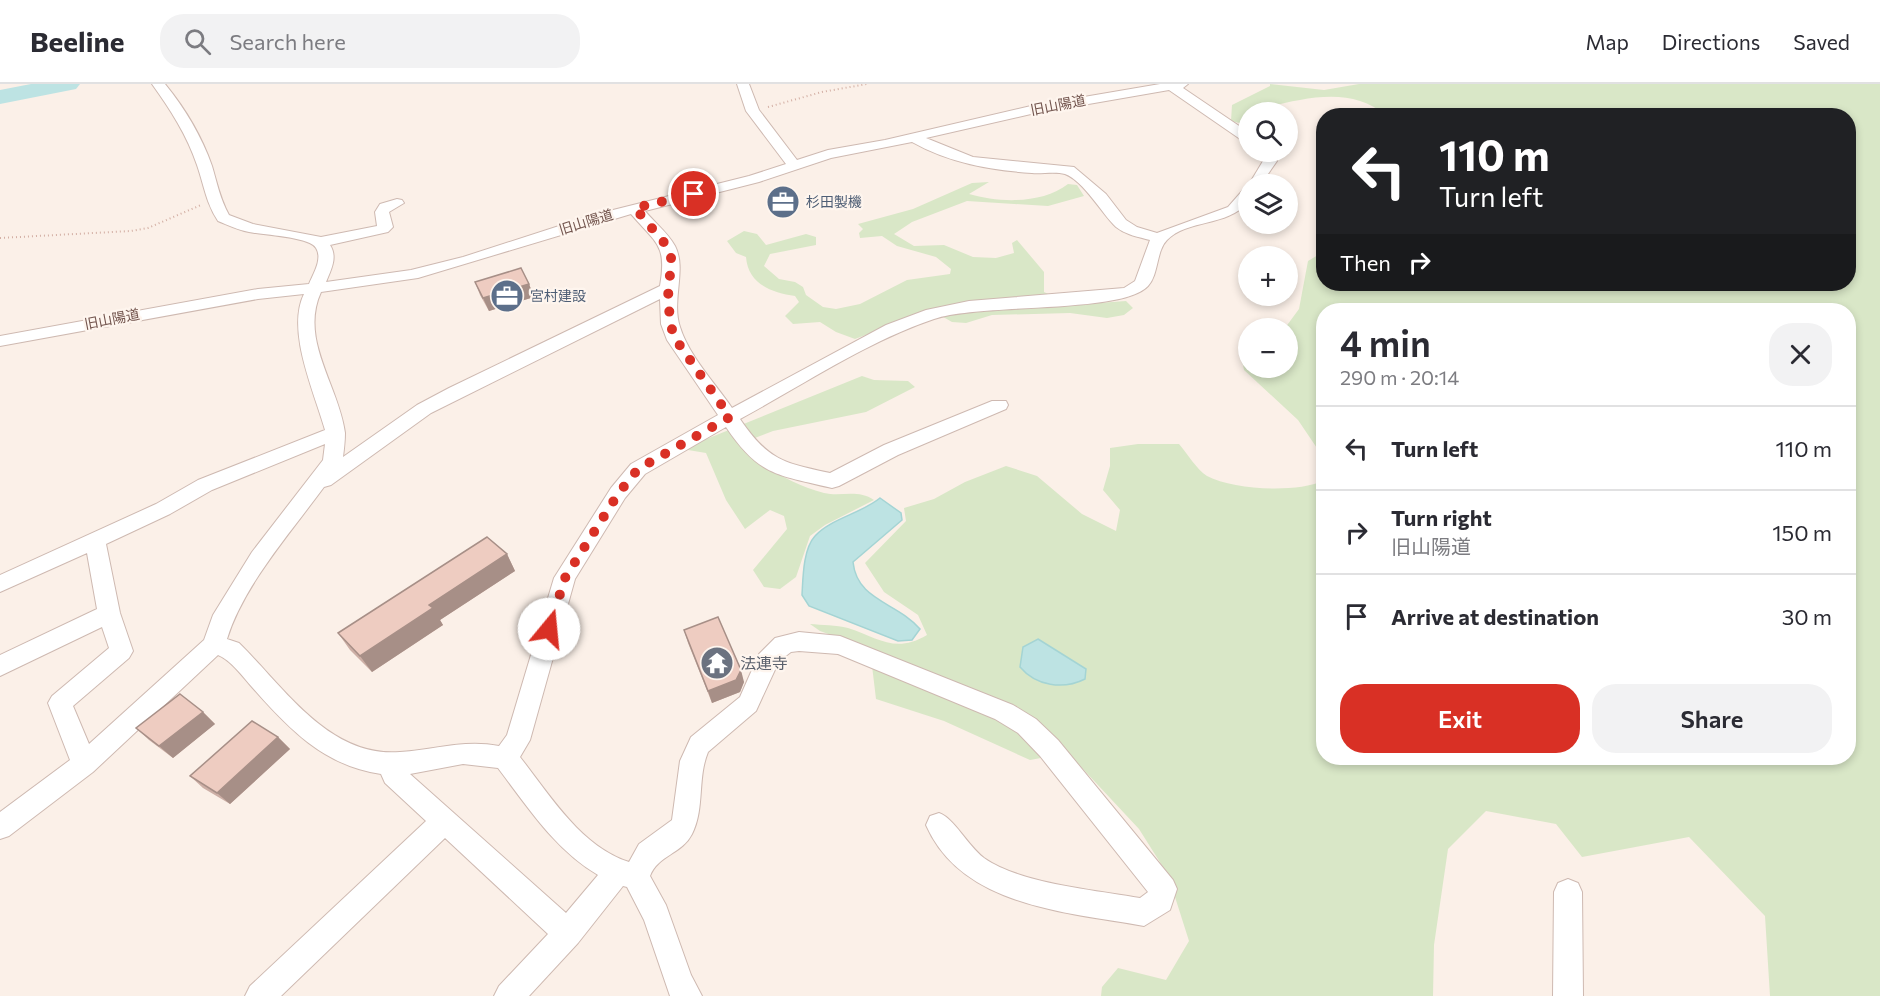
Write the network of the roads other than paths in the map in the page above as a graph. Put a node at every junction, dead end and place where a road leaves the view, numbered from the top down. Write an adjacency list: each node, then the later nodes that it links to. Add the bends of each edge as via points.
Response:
1 (159, 84): 12 (street, via 174,103 204,164 214,202 223,218)
2 (743, 84): 7 (street, via 753,111)
3 (1169, 84): 4 (street, 旧山陽道); 5 (street); 6 (street, 旧山陽道)
4 (1182, 84)
5 (1238, 131)
6 (914, 137): 7 (street, 旧山陽道); 11 (street, via 962,159 1069,170 1101,197 1121,223)
7 (794, 165): 10 (street, 旧山陽道, via 754,179)
8 (397, 203): 12 (street, via 382,212 386,226 383,229)
9 (1238, 204): 11 (street, via 1233,210)
10 (635, 208): 13 (street, 旧山陽道, via 412,275); 14 (street, via 667,246 672,261)
11 (1159, 238): 17 (street, via 1142,283 1129,292 969,306 932,314 892,329)
12 (320, 242): 13 (street, via 326,251 325,266)
13 (313, 289): 15 (street, 旧山陽道, via 258,294); 18 (street, via 306,307 306,334)
14 (668, 289): 17 (street, via 670,324 676,340); 19 (street, via 454,392)
15 (0, 341)
16 (999, 405): 17 (street, via 898,446 832,481 780,469 751,449)
17 (730, 417): 25 (street, via 638,469 618,494 565,578 518,740)
18 (335, 433): 19 (street, via 333,461); 20 (street, via 205,485)
19 (319, 483): 23 (street, via 260,558 221,621)
20 (95, 540): 21 (street); 22 (street)
21 (0, 584)
22 (109, 613): 24 (street); 26 (street, via 121,651 60,703)
23 (214, 644): 26 (street); 27 (street, via 231,650 308,731 330,748 356,760)
24 (0, 666)
25 (505, 758): 27 (street, via 473,753); 31 (street, via 584,851)
26 (84, 764): 30 (street)
27 (392, 764): 28 (street, via 394,775)
28 (444, 822): 33 (street); 34 (street)
29 (939, 825): 31 (street, via 955,849 976,868 1032,892 1144,912 1160,900 1163,889 1027,726 1004,712 840,645 818,643 792,642 777,648 764,665 759,690 747,706 706,736 695,753 681,828)
30 (0, 827)
31 (626, 875): 33 (street); 36 (street, via 656,915)
32 (1568, 892): 37 (street)
33 (568, 933): 35 (street)
34 (260, 996)
35 (509, 996)
36 (687, 996)
37 (1568, 996)

